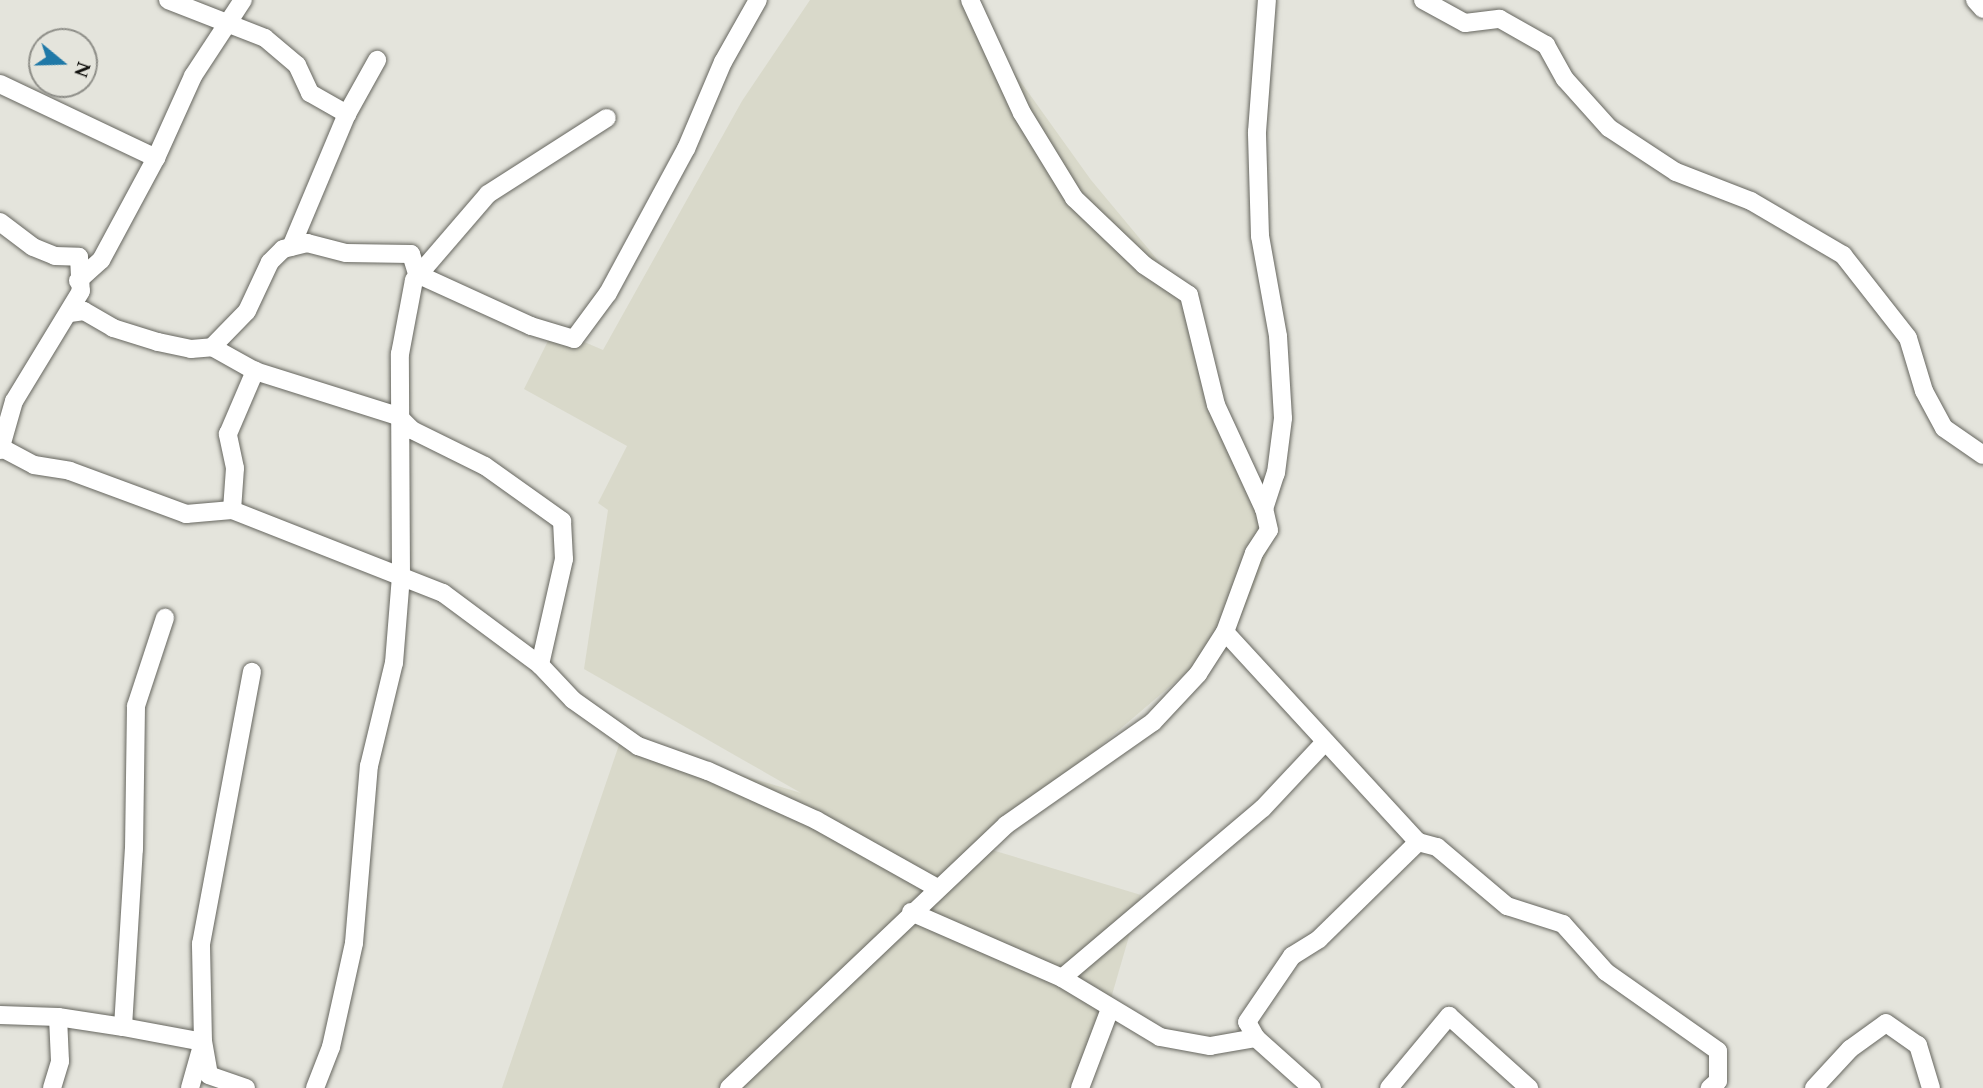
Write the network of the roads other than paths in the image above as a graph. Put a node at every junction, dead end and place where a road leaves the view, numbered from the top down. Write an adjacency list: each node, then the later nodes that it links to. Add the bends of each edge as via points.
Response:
1 (168, 0): 9 (street)
2 (243, 0): 9 (street)
3 (758, 0): 17 (street, via 723,62 686,149 608,293 574,339 531,326)
4 (970, 0): 25 (street, via 1023,113 1074,198 1144,265 1189,295 1216,405)
5 (1267, 0): 25 (street, via 1257,132 1260,236 1278,336 1283,418 1276,473)
6 (1423, 0): 24 (street, via 1465,23 1500,19 1546,45 1565,79 1609,128 1676,172 1751,201 1843,255 1908,338 1924,391 1944,428)
7 (1975, 0): 8 (street)
8 (1983, 9)
9 (229, 21): 12 (street, via 265,38 297,65 310,93); 14 (street, via 193,76)
10 (377, 60): 12 (street)
11 (0, 84): 14 (street)
12 (346, 114): 16 (street)
13 (607, 118): 17 (street, via 488,194)
14 (156, 158): 18 (street, via 101,260)
15 (0, 222): 18 (street, via 33,247 55,256 79,257)
16 (291, 247): 17 (street, via 307,243 346,253 411,254); 20 (street, via 270,262 247,311)
17 (417, 274): 22 (street, via 400,354)
18 (78, 281): 19 (street, via 81,291)
19 (70, 313): 20 (street, via 84,311 113,328 158,342 191,349); 23 (street, via 14,401 3,428)
20 (212, 347): 21 (street)
21 (255, 370): 22 (street); 26 (street, via 228,434 235,468)
22 (398, 416): 27 (street); 30 (street, via 412,430 485,467 562,521 564,559)
23 (1, 449): 26 (street, via 34,465 70,471 186,514)
24 (1983, 455)
25 (1264, 509): 29 (street, via 1269,530 1254,553)
26 (232, 510): 27 (street)
27 (401, 576): 30 (street, via 443,593); 46 (street, via 394,663 369,766 354,943 331,1047)
28 (165, 618): 40 (street, via 136,706 134,862)
29 (1225, 632): 32 (street); 34 (street, via 1198,674 1153,722 1006,825)
30 (540, 665): 34 (street, via 573,700 638,747 708,771 816,820)
31 (252, 672): 42 (street, via 201,944)
32 (1325, 742): 33 (street); 36 (street, via 1263,808)
33 (1418, 842): 41 (street, via 1319,939 1292,956 1247,1022); 52 (street, via 1437,847 1507,906 1563,924 1606,972 1701,1036 1718,1051 1718,1081)
34 (937, 888): 35 (street)
35 (911, 912): 36 (street); 47 (street)
36 (1062, 978): 37 (street)
37 (1110, 1009): 41 (street, via 1160,1037 1210,1046); 48 (street)
38 (0, 1015): 39 (street)
39 (58, 1017): 40 (street); 43 (street, via 61,1061)
40 (122, 1027): 42 (street)
41 (1256, 1038): 49 (street)
42 (203, 1042): 44 (street); 45 (street, via 209,1075)
43 (52, 1088)
44 (190, 1088)
45 (246, 1088)
46 (315, 1088)
47 (729, 1088)
48 (1080, 1088)
49 (1312, 1088)
50 (1389, 1088): 51 (street, via 1448,1016)
51 (1529, 1088)
52 (1710, 1088)
53 (1814, 1088): 54 (street, via 1850,1049 1886,1023 1917,1045)
54 (1931, 1088)

